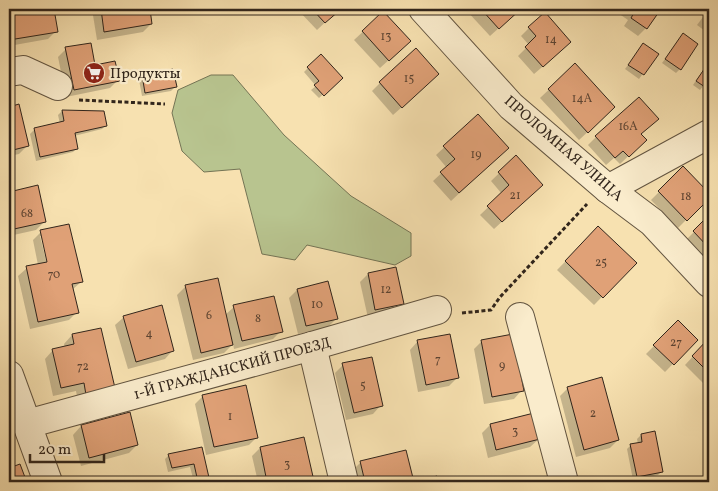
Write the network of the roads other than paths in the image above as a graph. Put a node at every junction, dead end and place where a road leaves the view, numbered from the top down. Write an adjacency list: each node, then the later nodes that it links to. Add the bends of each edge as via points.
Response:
1 (423, 9): 5 (street, ПРОЛОМНАЯ УЛИЦА, via 511,106)
2 (9, 72): 3 (street, via 24,70)
3 (58, 86)
4 (709, 134): 5 (street)
5 (608, 189): 6 (street, ПРОЛОМНАЯ УЛИЦА, via 652,222)
6 (709, 283)
7 (437, 310): 9 (street, 1-Й ГРАЖДАНСКИЙ ПРОЕЗД)
8 (520, 317): 14 (street)
9 (312, 346): 11 (street, 1-Й ГРАЖДАНСКИЙ ПРОЕЗД); 13 (street)
10 (9, 375): 11 (street)
11 (26, 424): 12 (street)
12 (48, 482)
13 (344, 482)
14 (564, 482)

